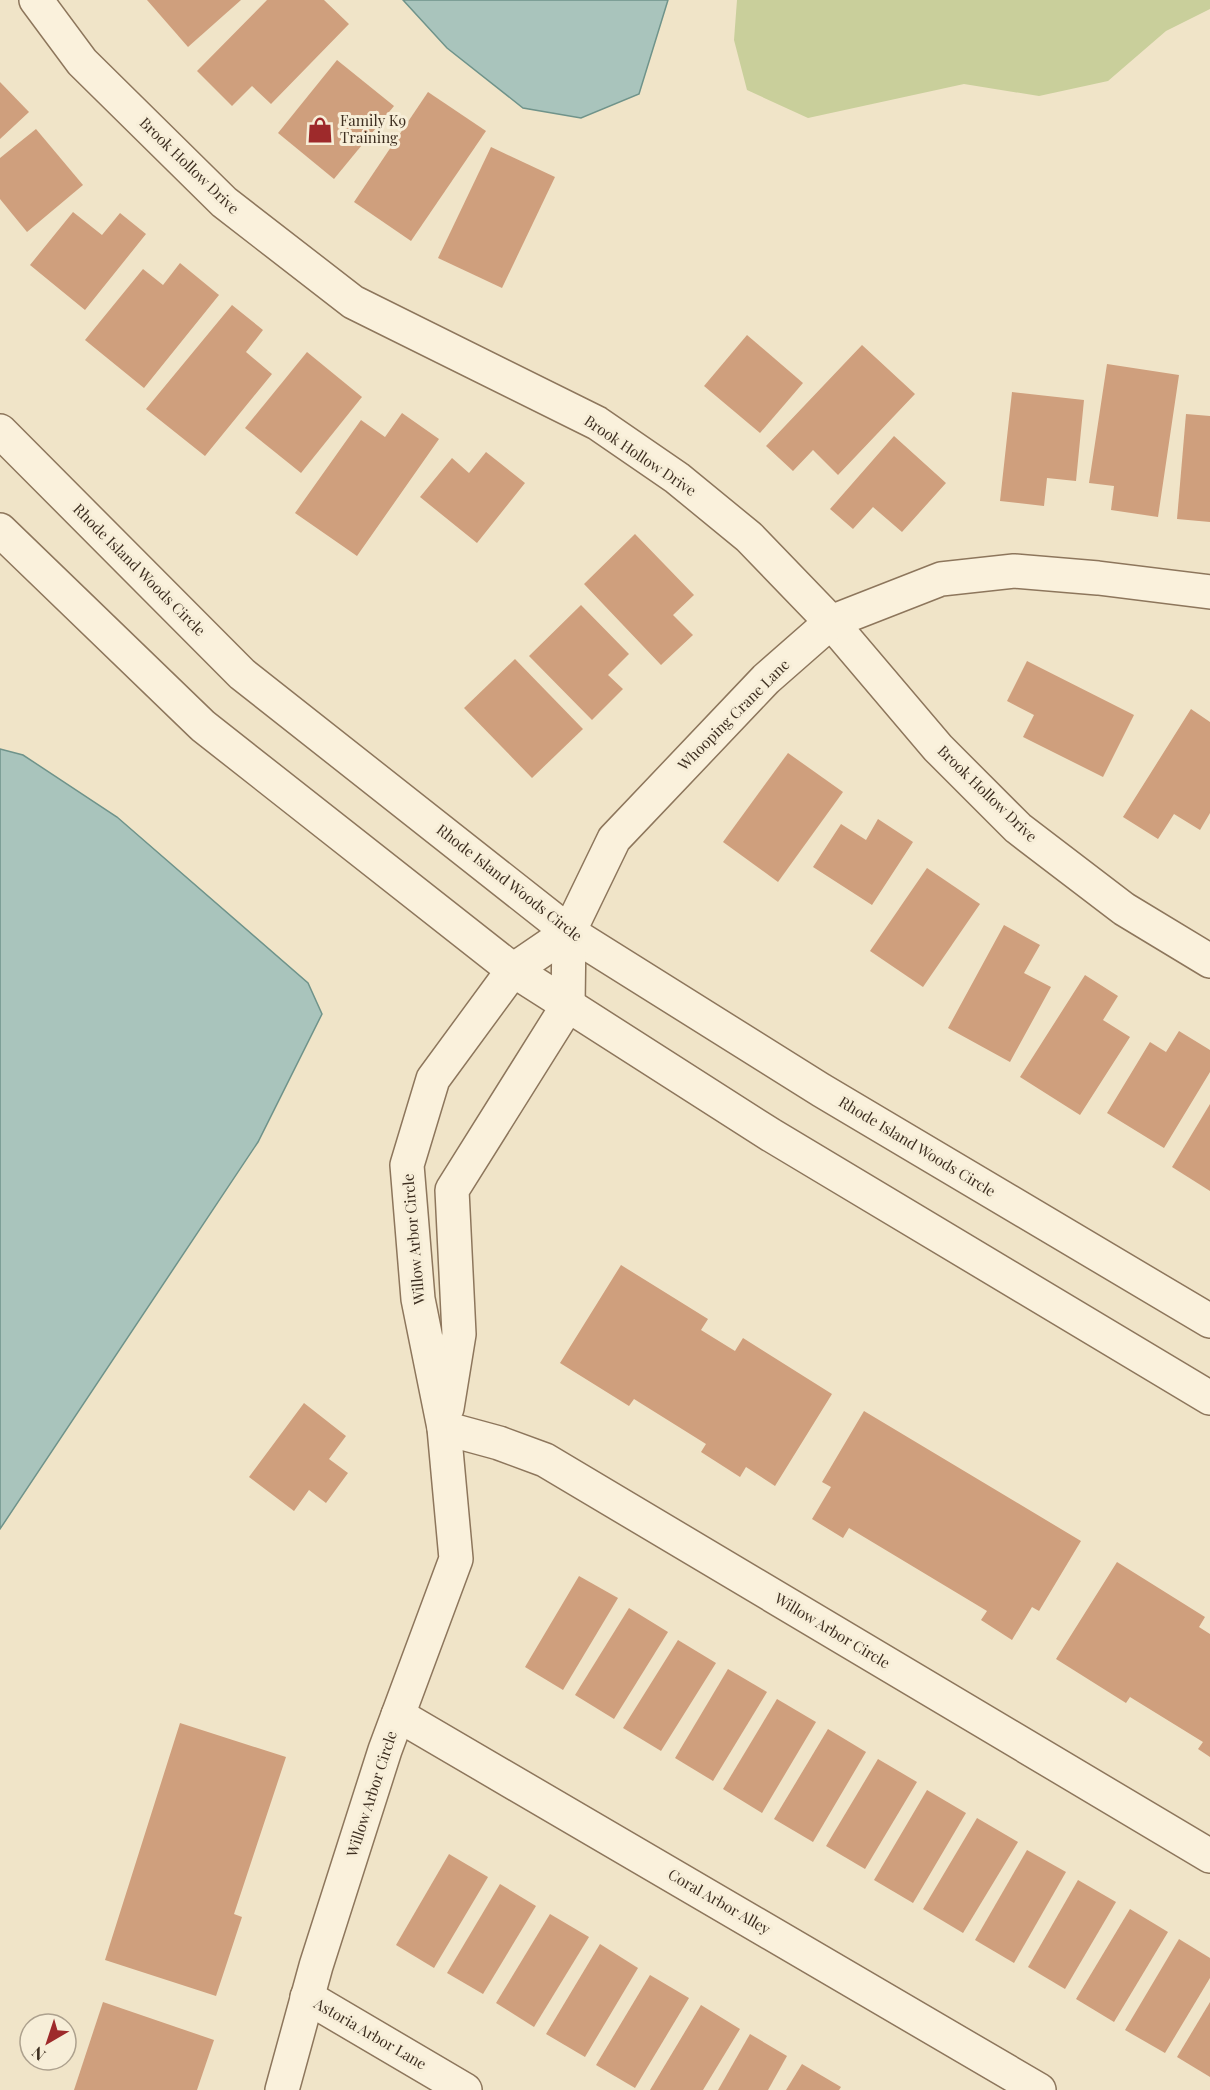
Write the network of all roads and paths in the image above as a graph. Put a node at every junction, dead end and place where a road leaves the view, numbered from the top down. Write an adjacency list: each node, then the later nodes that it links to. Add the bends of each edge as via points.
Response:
1 (36, 0): 5 (street, Brook Hollow Drive, via 82,62 224,202 353,303 597,423 677,478 749,537)
2 (0, 431): 6 (street, Rhode Island Woods Circle, via 242,674)
3 (0, 530): 8 (street, via 203,726)
4 (1210, 592): 5 (street, Whooping Crane Lane, via 1014,571 941,579)
5 (831, 622): 6 (street, Whooping Crane Lane, via 766,679 614,839); 7 (street, Brook Hollow Drive, via 938,748 1018,828 1124,909)
6 (569, 932): 8 (street); 9 (street); 10 (street, Rhode Island Woods Circle, via 821,1090)
7 (1210, 961)
8 (513, 970): 9 (street); 12 (street, Willow Arbor Circle, via 433,1079 407,1165 418,1299)
9 (568, 1005): 11 (street, via 771,1135); 12 (street, Willow Arbor Circle, via 452,1190 459,1334)
10 (1210, 1321)
11 (1210, 1398)
12 (444, 1428): 13 (street, Willow Arbor Circle, via 456,1560); 14 (street, Willow Arbor Circle, via 544,1460)
13 (398, 1715): 15 (street, Willow Arbor Circle); 18 (street, Coral Arbor Alley)
14 (1210, 1856)
15 (307, 1997): 16 (street, Willow Arbor Circle); 17 (street, Astoria Arbor Lane)
16 (282, 2090)
17 (465, 2090)
18 (1039, 2090)

